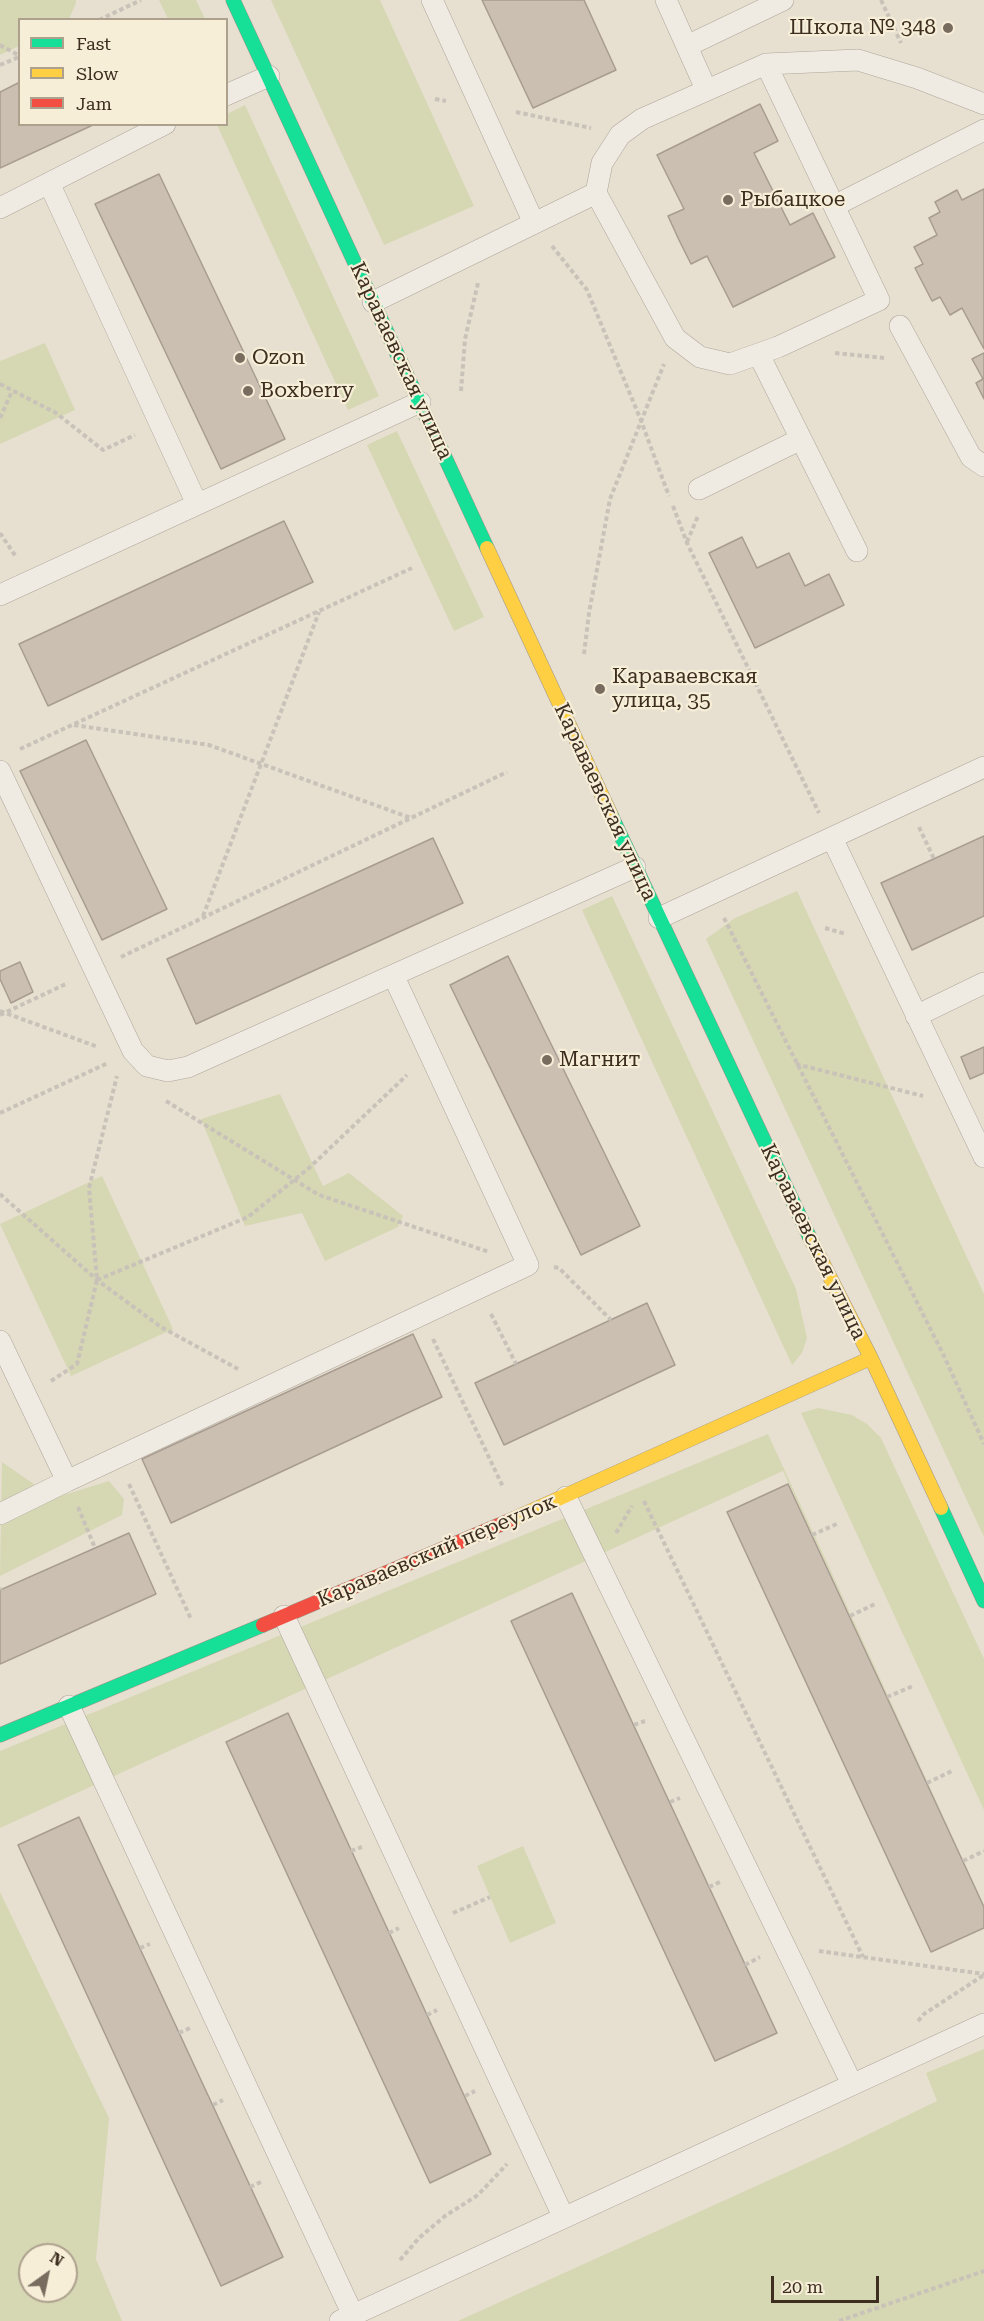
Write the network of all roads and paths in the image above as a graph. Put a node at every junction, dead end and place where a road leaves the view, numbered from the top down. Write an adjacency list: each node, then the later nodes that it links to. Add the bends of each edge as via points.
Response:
1 (141, 0): 7 (path)
2 (233, 0): 14 (street, Караваевская улица)
3 (432, 0): 20 (lane)
4 (666, 0): 9 (lane)
5 (783, 0): 9 (lane)
6 (881, 0): 15 (path)
7 (103, 18)
8 (0, 45): 10 (path)
9 (687, 46): 16 (lane)
10 (18, 55)
11 (18, 57): 13 (path)
12 (766, 64): 15 (lane, via 858,60); 16 (lane); 26 (lane)
13 (0, 65)
14 (268, 76): 17 (lane); 30 (street, Караваевская улица)
15 (917, 78): 19 (lane)
16 (706, 89): 23 (lane, via 642,119)
17 (228, 94)
18 (435, 99): 20 (path)
19 (984, 104)
20 (481, 106): 23 (path); 28 (lane)
21 (161, 126): 24 (lane)
22 (984, 130): 26 (lane)
23 (620, 135): 25 (lane, via 602,163)
24 (50, 183): 27 (lane); 42 (lane)
25 (596, 193): 28 (lane); 32 (lane)
26 (834, 206): 34 (lane, via 879,300)
27 (0, 208)
28 (534, 223): 29 (lane); 41 (path, via 587,290)
29 (499, 239): 30 (lane); 38 (path, via 477,285 465,339)
30 (373, 302): 39 (street, Караваевская улица)
31 (900, 326): 35 (lane)
32 (675, 338): 34 (lane, via 700,357 730,364); 41 (path)
33 (833, 353): 35 (path)
34 (759, 355): 43 (lane)
35 (919, 361): 44 (lane, via 970,457)
36 (0, 384): 37 (path)
37 (12, 391): 40 (path); 42 (path, via 56,413 103,450)
38 (461, 391)
39 (420, 402): 46 (lane); 59 (street, Караваевская улица)
40 (0, 418)
41 (640, 418): 51 (path, via 610,499); 58 (path, via 687,543)
42 (160, 424): 46 (lane)
43 (801, 440): 45 (lane); 47 (lane)
44 (984, 466)
45 (699, 489)
46 (197, 504): 49 (lane)
47 (857, 551)
48 (412, 568): 50 (path)
49 (0, 595)
50 (320, 611): 52 (path); 54 (path)
51 (584, 654)
52 (73, 724): 53 (path); 54 (path, via 209,745)
53 (5, 763): 63 (lane)
54 (260, 764): 57 (path); 60 (path)
55 (984, 767): 58 (lane)
56 (507, 772): 57 (path)
57 (411, 818): 60 (path)
58 (832, 838): 62 (lane); 67 (lane)
59 (635, 867): 62 (street, Караваевская улица); 64 (lane)
60 (203, 917): 63 (path)
61 (724, 917): 70 (path)
62 (659, 918): 84 (street, Караваевская улица, via 826,1273)
63 (93, 971): 66 (path); 68 (lane)
64 (394, 977): 68 (lane, via 188,1067 168,1071 147,1066); 69 (lane)
65 (984, 983): 67 (lane)
66 (1, 1013): 68 (path)
67 (916, 1016): 72 (lane)
68 (127, 1053): 73 (path); 79 (path, via 89,1188)
69 (430, 1054): 76 (path); 78 (lane)
70 (796, 1064): 72 (path); 88 (path, via 944,1356)
71 (159, 1097): 76 (path)
72 (960, 1107): 74 (lane)
73 (0, 1113)
74 (978, 1129): 75 (lane)
75 (984, 1157)
76 (294, 1179): 78 (path, via 319,1195); 79 (path, via 248,1217)
77 (0, 1194): 79 (path)
78 (528, 1265): 80 (lane); 82 (path, via 560,1268)
79 (97, 1280): 86 (path, via 161,1327); 87 (path, via 77,1364)
80 (478, 1289): 81 (lane); 85 (path)
81 (422, 1315): 86 (lane); 95 (path)
82 (611, 1320)
83 (0, 1341): 87 (lane)
84 (871, 1358): 92 (street, Караваевский переулок); 100 (street, Караваевская улица)
85 (516, 1364)
86 (270, 1386): 89 (lane)
87 (26, 1396): 90 (lane)
88 (984, 1444)
89 (117, 1458): 90 (lane); 104 (path)
90 (67, 1481): 94 (lane); 98 (path)
91 (640, 1492): 116 (path)
92 (566, 1497): 95 (street, Караваевский переулок); 99 (lane)
93 (634, 1503): 99 (path)
94 (0, 1514)
95 (517, 1518): 102 (street, Караваевский переулок)
96 (838, 1523): 97 (path)
97 (812, 1535)
98 (96, 1548)
99 (598, 1563): 115 (lane)
100 (984, 1601)
101 (875, 1604): 103 (path)
102 (284, 1616): 104 (street, Караваевский переулок); 114 (lane)
103 (850, 1616)
104 (205, 1649): 107 (street, Караваевский переулок)
105 (913, 1686): 106 (path)
106 (887, 1697)
107 (69, 1706): 108 (street, Караваевский переулок); 124 (lane)
108 (0, 1735)
109 (952, 1772): 110 (path)
110 (927, 1783)
111 (984, 1851): 112 (path)
112 (963, 1861)
113 (490, 1897): 114 (path)
114 (427, 1924): 120 (lane)
115 (785, 1946): 116 (path); 119 (lane)
116 (863, 1957): 117 (path)
117 (984, 1974)
118 (984, 2024): 119 (lane)
119 (852, 2084): 121 (lane)
120 (525, 2136): 121 (lane); 123 (path, via 506,2166 478,2195 419,2238 398,2263)
121 (563, 2216): 123 (lane)
122 (984, 2271): 125 (path)
123 (388, 2298): 124 (lane)
124 (346, 2318)
125 (838, 2321)

